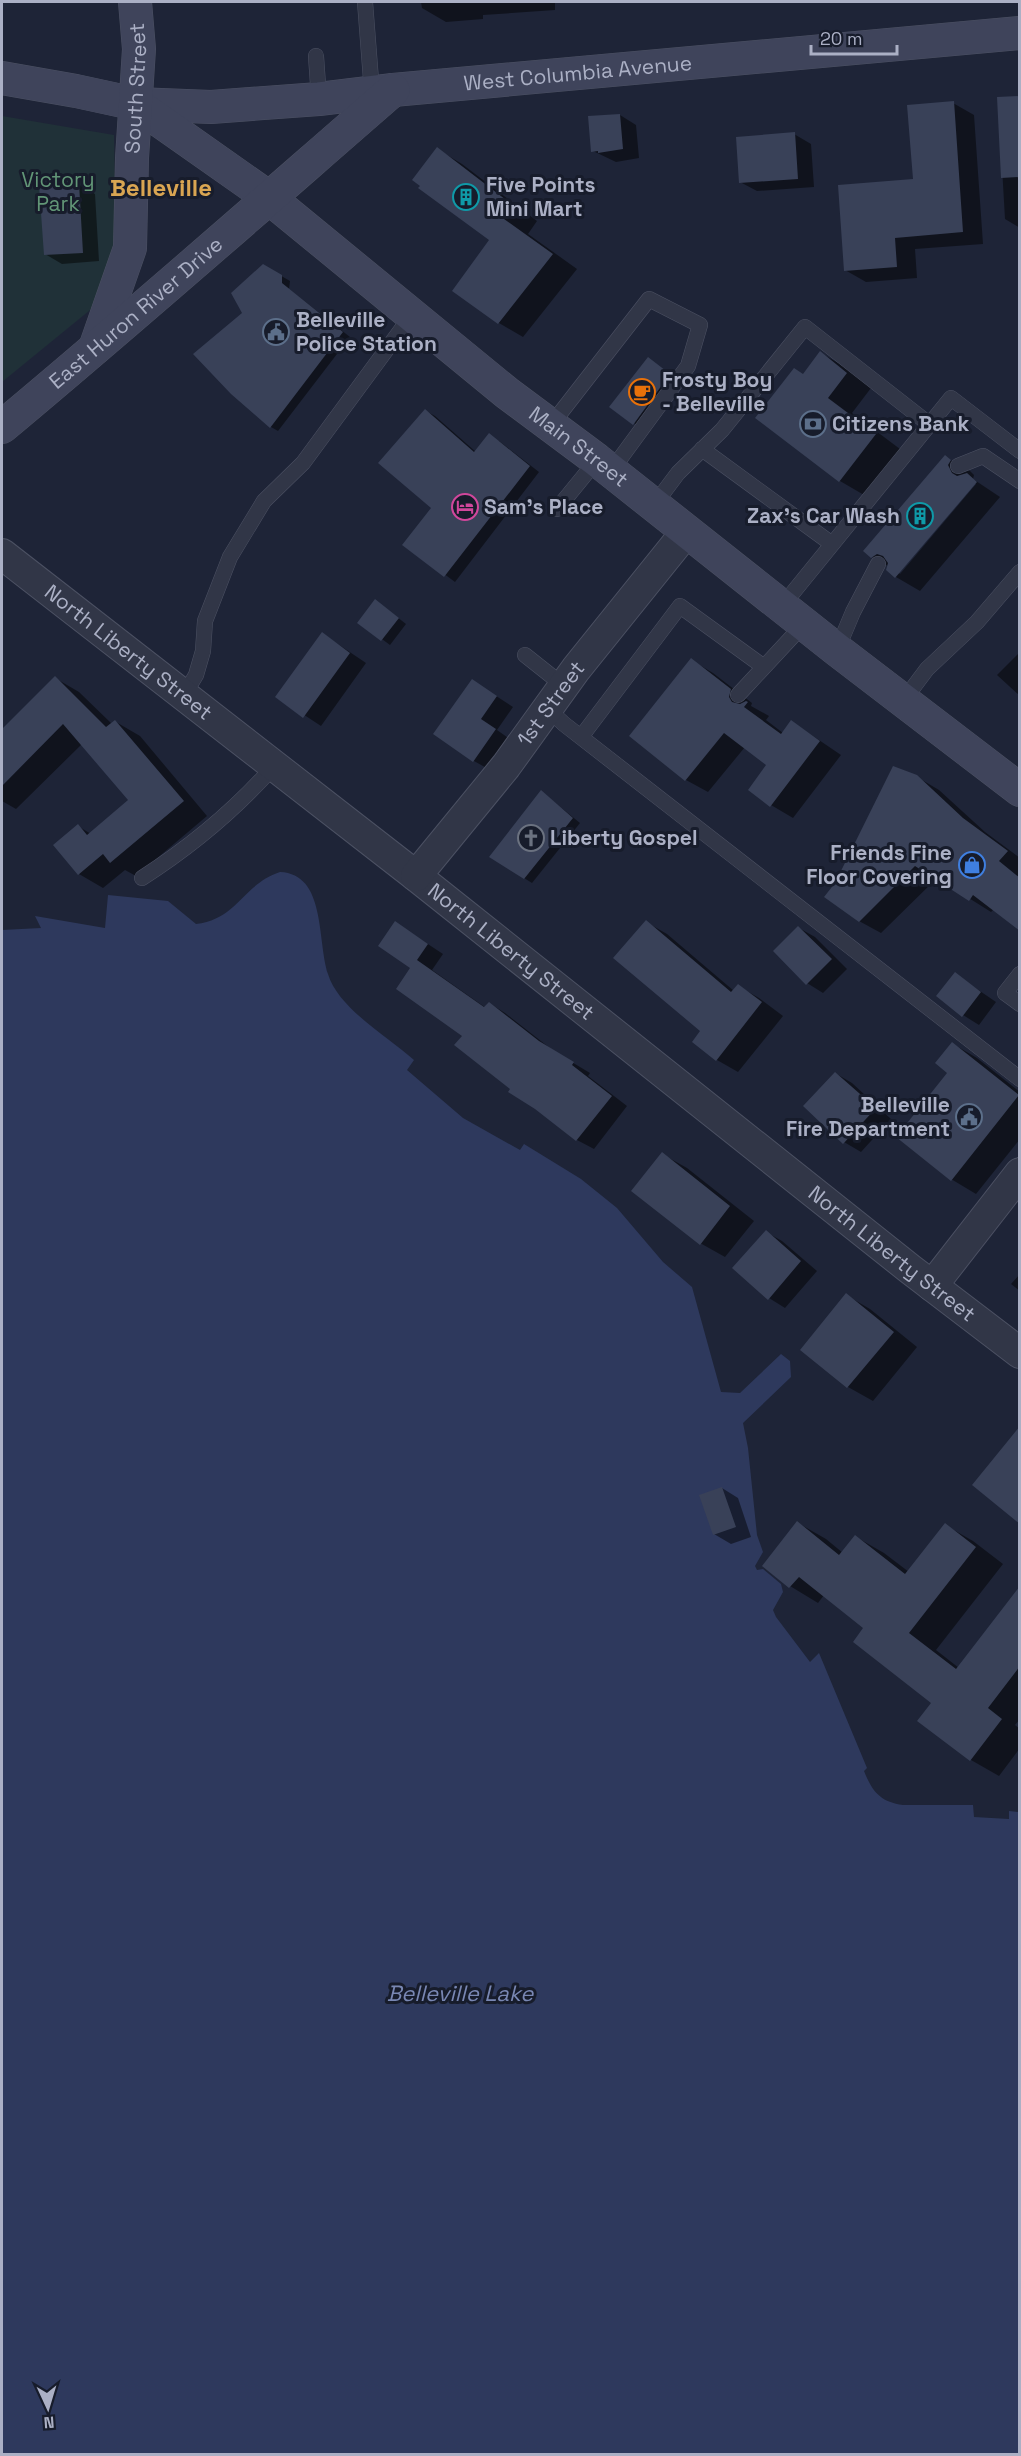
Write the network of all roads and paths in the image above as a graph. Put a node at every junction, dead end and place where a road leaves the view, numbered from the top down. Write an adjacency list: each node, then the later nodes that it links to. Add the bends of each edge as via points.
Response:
1 (135, 2): 8 (main road, South Street, via 139,49)
2 (365, 2): 6 (lane)
3 (1020, 33): 6 (main road, West Columbia Avenue)
4 (315, 56): 7 (lane)
5 (2, 78): 8 (main road)
6 (383, 92): 7 (main road, West Columbia Avenue); 9 (main road, East Huron River Drive)
7 (319, 99): 8 (main road, West Columbia Avenue, via 211,107)
8 (136, 104): 9 (main road, Main Street); 11 (main road, South Street, via 130,248)
9 (268, 197): 10 (main road, Main Street); 11 (main road, East Huron River Drive)
10 (412, 315): 13 (main road, Main Street); 31 (lane, via 303,463 264,501 230,557 205,621 203,651 195,675)
11 (94, 350): 14 (main road, East Huron River Drive)
12 (929, 424): 15 (lane, via 805,327 722,430); 16 (lane, via 951,398); 23 (lane)
13 (550, 425): 17 (main road, Main Street); 17 (lane, via 649,299 700,325 688,366)
14 (2, 427)
15 (702, 449): 20 (lane); 23 (lane)
16 (1020, 451)
17 (604, 465): 20 (main road, Main Street); 21 (lane)
18 (958, 466): 19 (lane, via 982,456)
19 (1020, 481)
20 (654, 505): 22 (main road, Main Street)
21 (557, 509)
22 (687, 531): 27 (main road, Main Street); 33 (street, 1st Street)
23 (832, 544): 27 (lane)
24 (2, 554): 31 (street, North Liberty Street)
25 (878, 564): 28 (lane)
26 (1020, 572): 34 (lane, via 977,622 927,669)
27 (793, 615): 28 (main road, Main Street); 30 (lane)
28 (837, 650): 34 (main road, Main Street)
29 (525, 655): 33 (lane)
30 (764, 667): 32 (lane); 35 (lane, via 680,606)
31 (184, 695): 36 (street, North Liberty Street)
32 (738, 695)
33 (556, 697): 35 (lane); 38 (street, 1st Street, via 506,766)
34 (903, 701): 37 (main road, Main Street)
35 (580, 737): 42 (lane)
36 (274, 766): 38 (street, North Liberty Street); 39 (lane, via 219,822)
37 (1020, 790)
38 (416, 876): 44 (street, North Liberty Street)
39 (142, 878)
40 (1020, 974): 41 (lane, via 1005,993)
41 (1020, 1004)
42 (1020, 1079)
43 (1020, 1173): 44 (street)
44 (932, 1286): 45 (street, North Liberty Street)
45 (1020, 1353)

